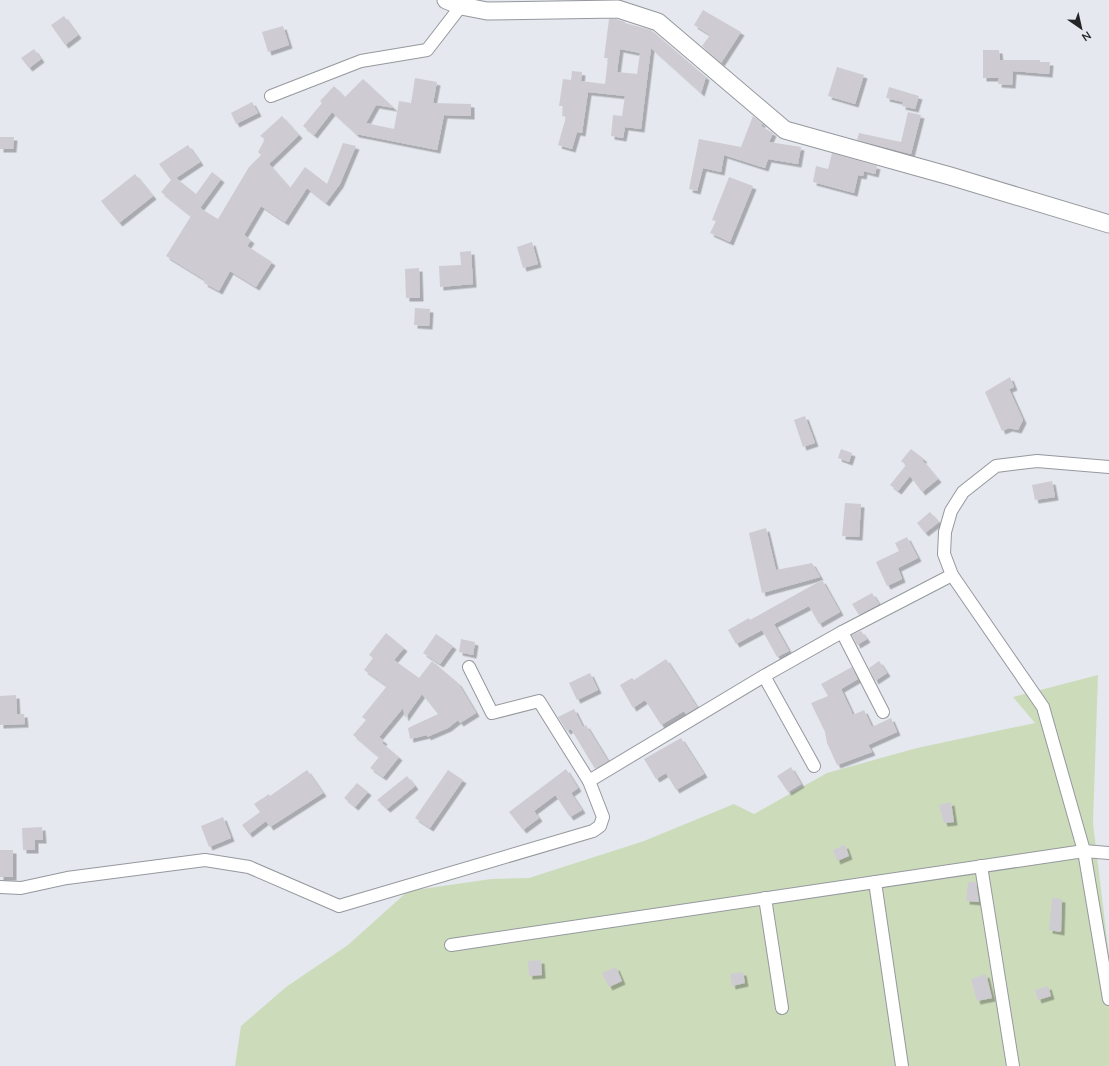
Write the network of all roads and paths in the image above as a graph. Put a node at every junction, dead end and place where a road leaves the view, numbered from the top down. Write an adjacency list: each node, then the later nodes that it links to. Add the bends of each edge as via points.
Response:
1 (454, 3): 2 (street, via 427,50 361,61); 3 (street, via 487,11 618,10 658,22 785,130)
2 (271, 96)
3 (1109, 224)
4 (1109, 467): 5 (street, via 1037,461 996,466 963,492 951,511 945,532 944,554)
5 (952, 575): 6 (street); 12 (street, via 1043,707)
6 (842, 632): 8 (street); 9 (street)
7 (469, 667): 11 (street, via 492,713 539,701)
8 (764, 676): 10 (street); 11 (street)
9 (883, 712)
10 (814, 766)
11 (589, 781): 16 (street, via 603,817 600,826 593,831 339,906 249,867 205,860 67,878 21,888)
12 (1084, 851): 13 (street); 14 (street); 19 (street)
13 (1109, 853)
14 (981, 866): 15 (street); 22 (street)
15 (875, 882): 17 (street); 21 (street)
16 (0, 887)
17 (765, 898): 18 (street); 20 (street)
18 (451, 945)
19 (1109, 999)
20 (782, 1008)
21 (902, 1066)
22 (1013, 1066)

